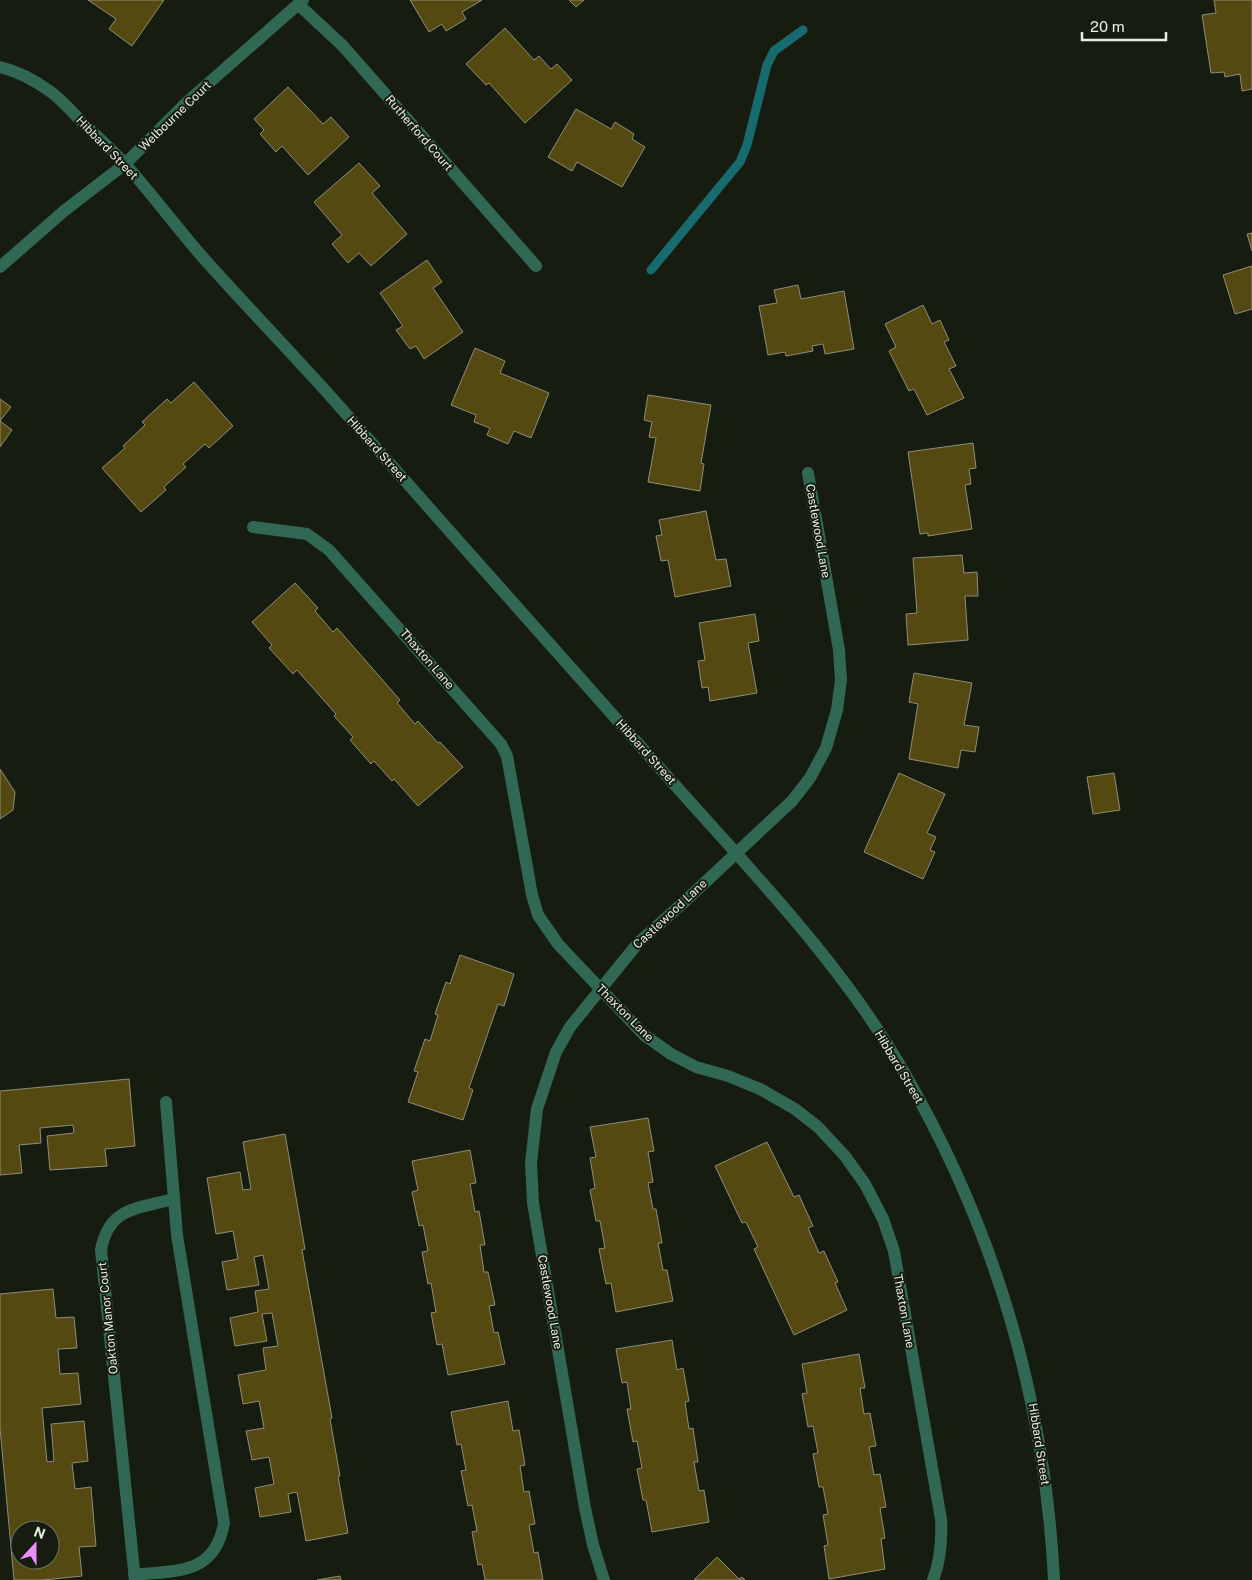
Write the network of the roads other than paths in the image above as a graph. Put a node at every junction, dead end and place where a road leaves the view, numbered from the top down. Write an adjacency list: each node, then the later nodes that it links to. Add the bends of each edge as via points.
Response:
1 (300, 2): 3 (street, Welbourne Court, via 186,103); 4 (street, Rutherford Court, via 343,46)
2 (0, 67): 3 (street, Hibbard Street, via 52,92)
3 (125, 164): 5 (street, Welbourne Court, via 64,211); 8 (street, Hibbard Street, via 198,252 280,339)
4 (536, 266)
5 (0, 267)
6 (808, 473): 8 (street, Castlewood Lane, via 839,650 841,680 837,710 826,748 810,778 792,801)
7 (253, 527): 9 (street, Thaxton Lane, via 307,534 330,550 501,744 507,756 538,915 558,944)
8 (735, 853): 9 (street, Castlewood Lane, via 638,943); 15 (street, Hibbard Street, via 826,958 862,1008 903,1070 967,1196 1015,1330 1032,1404 1045,1473)
9 (600, 988): 13 (street, Castlewood Lane, via 570,1027 556,1052 537,1109 531,1163 533,1203 585,1508); 14 (street, Thaxton Lane, via 644,1035 671,1054 760,1089 795,1109 818,1127 865,1184 883,1219 894,1251 937,1500 942,1545)
10 (166, 1102): 11 (street)
11 (173, 1199): 12 (street, Oakton Manor Court, via 126,1212 114,1219 104,1236 101,1250); 12 (street, via 224,1523 222,1538 215,1550 200,1564)
12 (134, 1578)
13 (604, 1580)
14 (933, 1580)
15 (1054, 1580)

